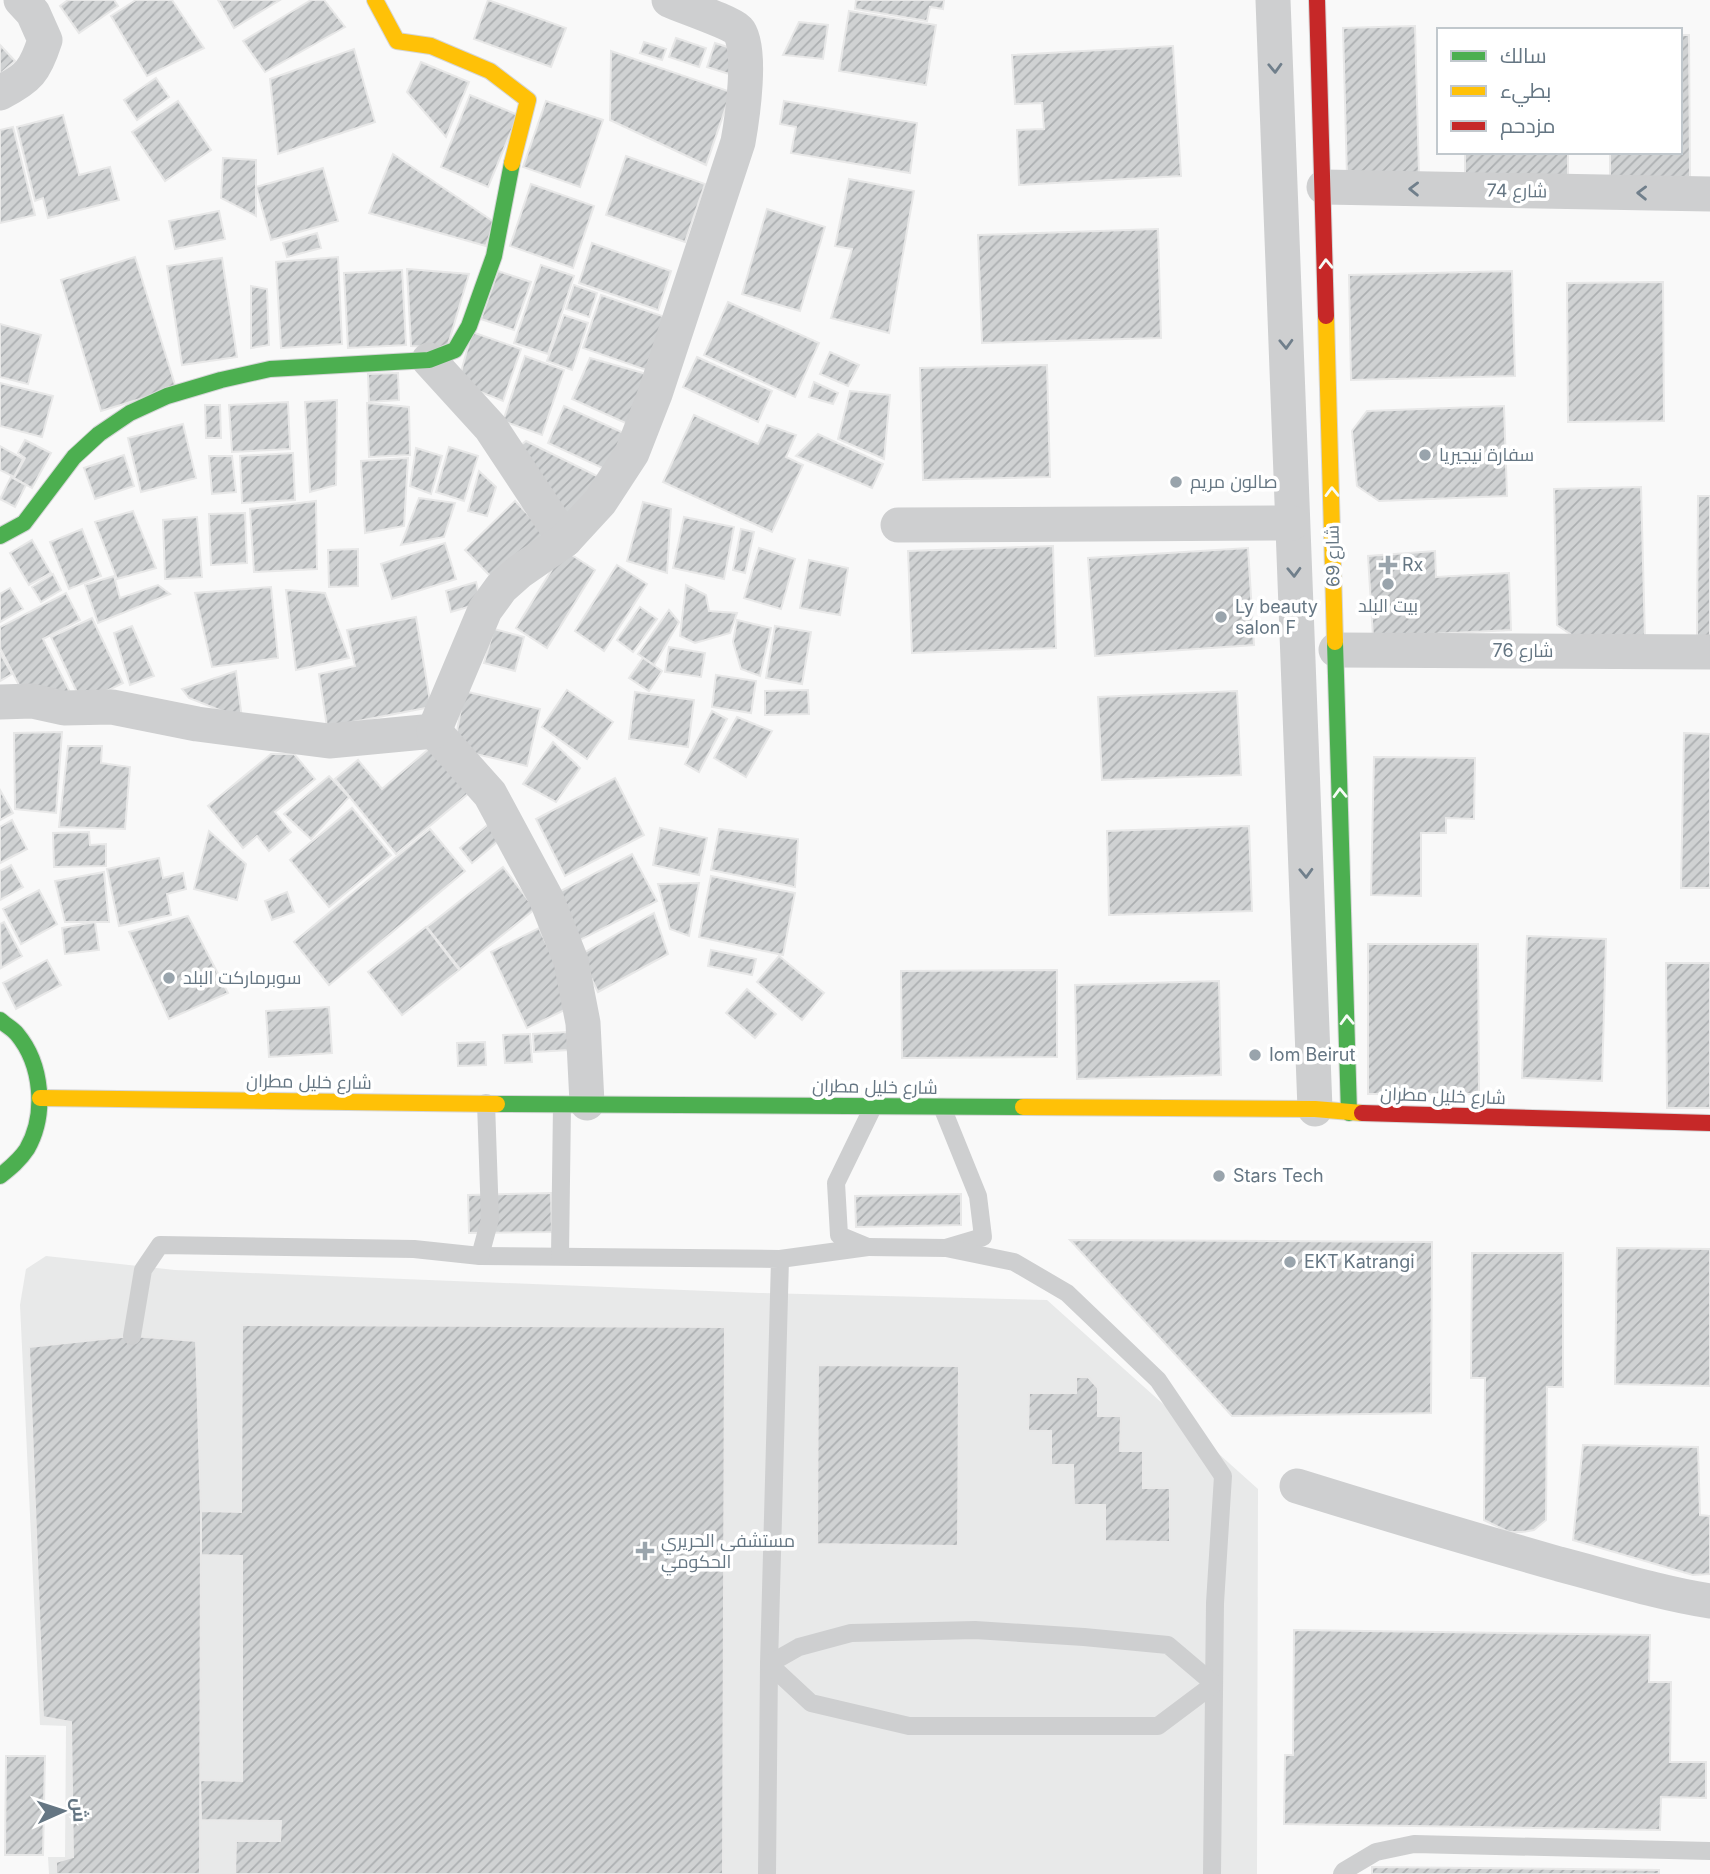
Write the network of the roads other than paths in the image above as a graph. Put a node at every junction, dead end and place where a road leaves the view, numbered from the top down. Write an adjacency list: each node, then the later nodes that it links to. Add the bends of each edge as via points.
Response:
1 (21, 0): 6 (street, via 33,13 45,40 37,65)
2 (374, 0): 9 (street, via 397,41 431,46 490,71 528,100 500,234 464,338 446,356)
3 (669, 0): 15 (street, via 737,29 744,40 738,142 632,453 600,502)
4 (1273, 0): 10 (street, one-way to 10)
5 (1317, 0): 7 (street, شارع 69)
6 (0, 93)
7 (1324, 187): 8 (street, شارع 74, one-way to 7); 11 (street, شارع 69, one-way to 7)
8 (1710, 194)
9 (429, 359): 14 (street, via 270,369 167,396 99,434 74,457 24,523); 15 (street, via 491,428)
10 (1288, 386): 11 (street); 12 (street)
11 (1329, 387): 16 (street, شارع 69, one-way to 11)
12 (1293, 523): 13 (street); 26 (street, one-way to 26)
13 (898, 525)
14 (0, 536)
15 (565, 540): 19 (street, via 519,572 485,610)
16 (1336, 650): 17 (street, شارع 76); 27 (street, شارع 69, one-way to 16)
17 (1710, 652)
18 (0, 702): 19 (street, via 112,707 197,724 329,741)
19 (434, 731): 23 (street, via 490,794 546,898 571,961 583,1023)
20 (0, 1020): 21 (street, via 17,1034 34,1064)
21 (40, 1098): 22 (street, شارع خليل مطران); 29 (street, via 35,1131 18,1161)
22 (486, 1103): 23 (street, شارع خليل مطران); 32 (lane, via 490,1219)
23 (574, 1104): 24 (street, شارع خليل مطران); 33 (lane)
24 (873, 1107): 25 (street, شارع خليل مطران); 30 (lane, via 836,1184 839,1235)
25 (942, 1107): 26 (street, شارع خليل مطران); 31 (lane, via 978,1196 983,1237)
26 (1315, 1110): 27 (street, شارع خليل مطران)
27 (1349, 1113): 28 (street, شارع خليل مطران)
28 (1710, 1123)
29 (0, 1176)
30 (867, 1247): 31 (lane); 34 (lane)
31 (946, 1248): 39 (lane, via 1014,1262 1067,1293 1158,1380 1223,1476 1214,1603)
32 (480, 1256): 33 (lane); 35 (lane, via 414,1249 159,1245 143,1270)
33 (560, 1256): 34 (lane)
34 (780, 1259): 38 (lane)
35 (132, 1336)
36 (1297, 1486): 37 (street, via 1470,1539)
37 (1710, 1601)
38 (769, 1664): 39 (lane, via 799,1647 851,1633 975,1630 1168,1645); 39 (lane, via 811,1703 909,1726 1158,1726); 41 (lane)
39 (1214, 1684): 42 (lane)
40 (1710, 1851): 43 (lane, via 1414,1843 1376,1852)
41 (767, 1874)
42 (1212, 1874)
43 (1342, 1874)

